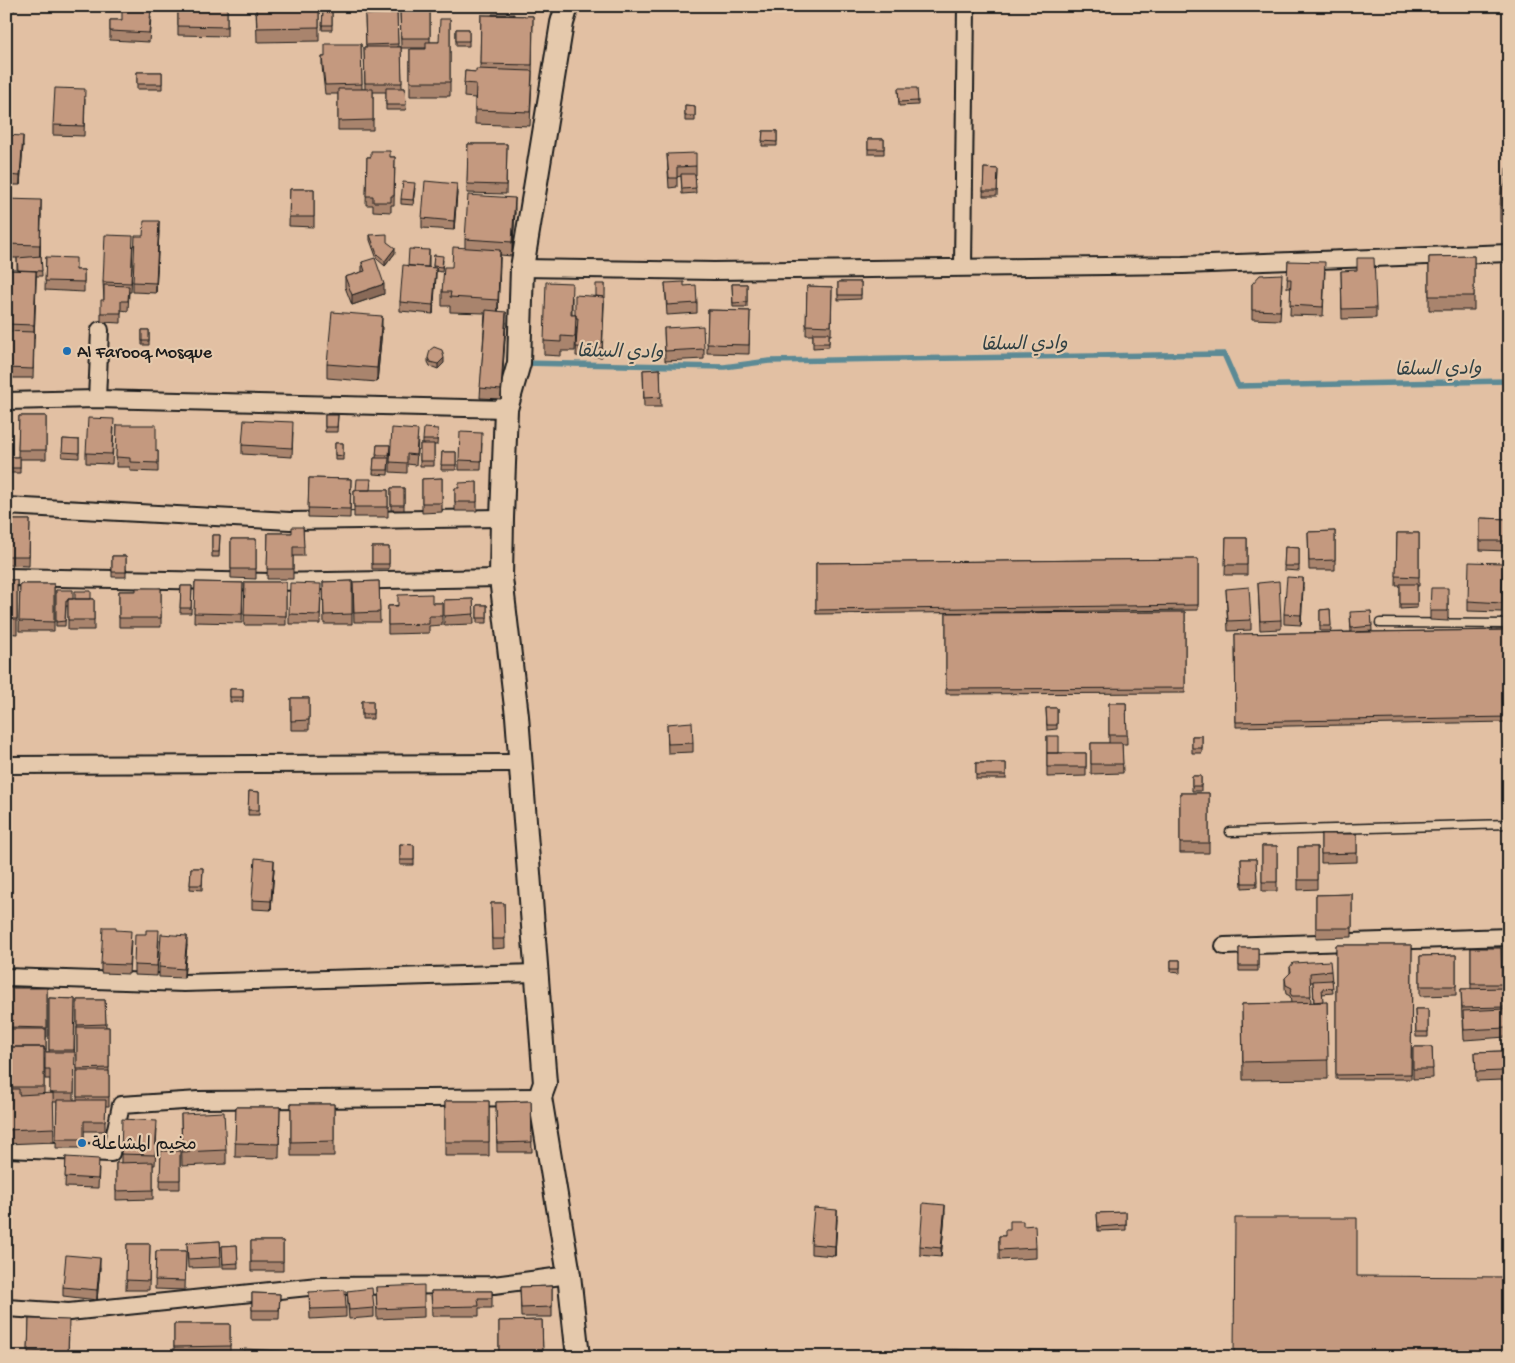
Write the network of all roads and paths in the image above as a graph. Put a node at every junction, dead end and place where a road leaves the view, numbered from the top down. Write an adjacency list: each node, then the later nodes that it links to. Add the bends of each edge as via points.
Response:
1 (567, 6): 5 (street, via 529,196)
2 (966, 6): 4 (street)
3 (1509, 252): 4 (street, via 1183,265)
4 (963, 267): 5 (street, via 714,271)
5 (522, 268): 9 (street, via 519,363)
6 (100, 330): 7 (street)
7 (97, 399): 8 (street); 9 (street)
8 (6, 400)
9 (506, 409): 11 (street)
10 (6, 506): 11 (street, via 290,521)
11 (502, 518): 13 (street)
12 (6, 577): 13 (street, via 270,582)
13 (501, 578): 16 (street)
14 (1380, 623): 15 (lane)
15 (1509, 624)
16 (520, 764): 17 (street); 22 (street)
17 (6, 765)
18 (1509, 824): 19 (lane)
19 (1230, 832)
20 (1509, 937): 21 (street)
21 (1224, 946)
22 (536, 973): 23 (street, via 184,983); 24 (street, via 545,1082)
23 (6, 977)
24 (540, 1097): 25 (street, via 199,1100 121,1105 111,1153); 26 (street)
25 (6, 1149)
26 (569, 1275): 27 (street, via 494,1285 318,1286 69,1312); 28 (street)
27 (6, 1308)
28 (578, 1357)

